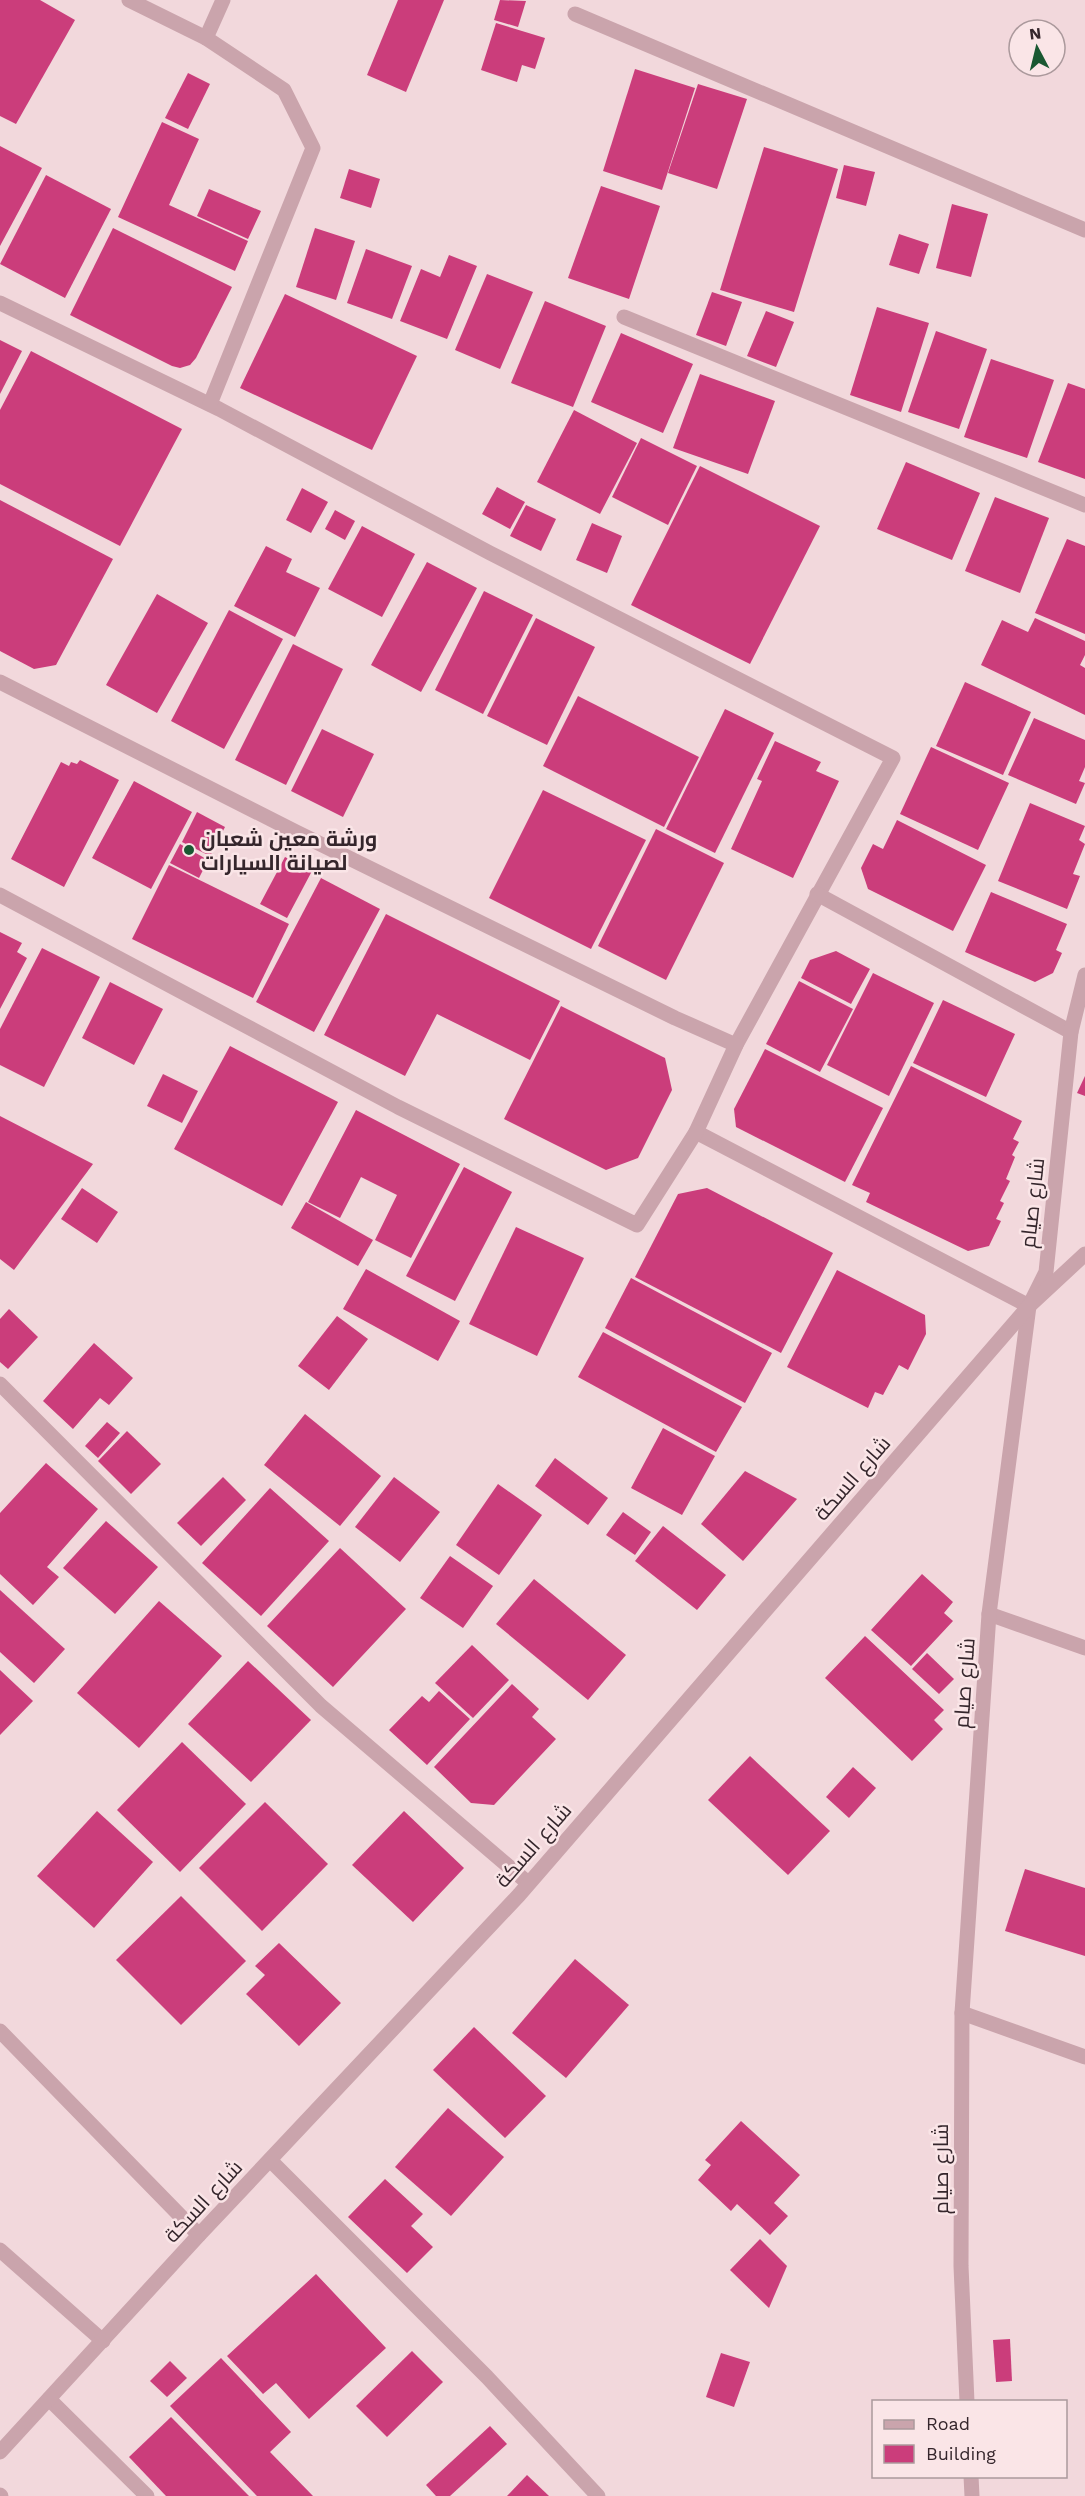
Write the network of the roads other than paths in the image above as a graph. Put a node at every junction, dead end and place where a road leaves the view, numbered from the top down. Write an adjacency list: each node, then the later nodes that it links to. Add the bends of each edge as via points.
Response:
1 (129, 0): 4 (street)
2 (223, 0): 4 (street)
3 (574, 14): 5 (street)
4 (206, 38): 8 (street, via 284,90 314,148)
5 (1085, 230)
6 (0, 303): 8 (street)
7 (624, 317): 9 (street)
8 (210, 404): 11 (street, via 490,553 893,758)
9 (1085, 505)
10 (0, 682): 15 (street, via 317,843)
11 (817, 894): 14 (street); 15 (street)
12 (0, 895): 16 (street, via 398,1107 636,1225)
13 (1085, 975): 14 (street, شارع صيام)
14 (1071, 1032): 18 (street, شارع صيام, via 1046,1272)
15 (736, 1045): 16 (street)
16 (696, 1132): 18 (street)
17 (1085, 1254): 18 (street, شارع السكة)
18 (1029, 1306): 20 (street, شارع صيام); 22 (street, شارع السكة)
19 (0, 1384): 22 (street, via 321,1706)
20 (989, 1614): 21 (street); 23 (street, شارع صيام)
21 (1085, 1648)
22 (528, 1883): 26 (street, شارع السكة)
23 (962, 2013): 25 (street); 31 (street, شارع صيام, via 961,2266)
24 (0, 2031): 27 (street)
25 (1085, 2057)
26 (270, 2160): 27 (street, شارع السكة); 35 (street, via 487,2377)
27 (199, 2235): 29 (street, شارع السكة)
28 (0, 2250): 29 (street)
29 (102, 2341): 30 (street, شارع السكة)
30 (49, 2400): 32 (street, شارع السكة); 34 (street)
31 (968, 2400)
32 (0, 2452)
33 (971, 2478): 36 (street)
34 (147, 2496)
35 (598, 2496)
36 (972, 2496)

